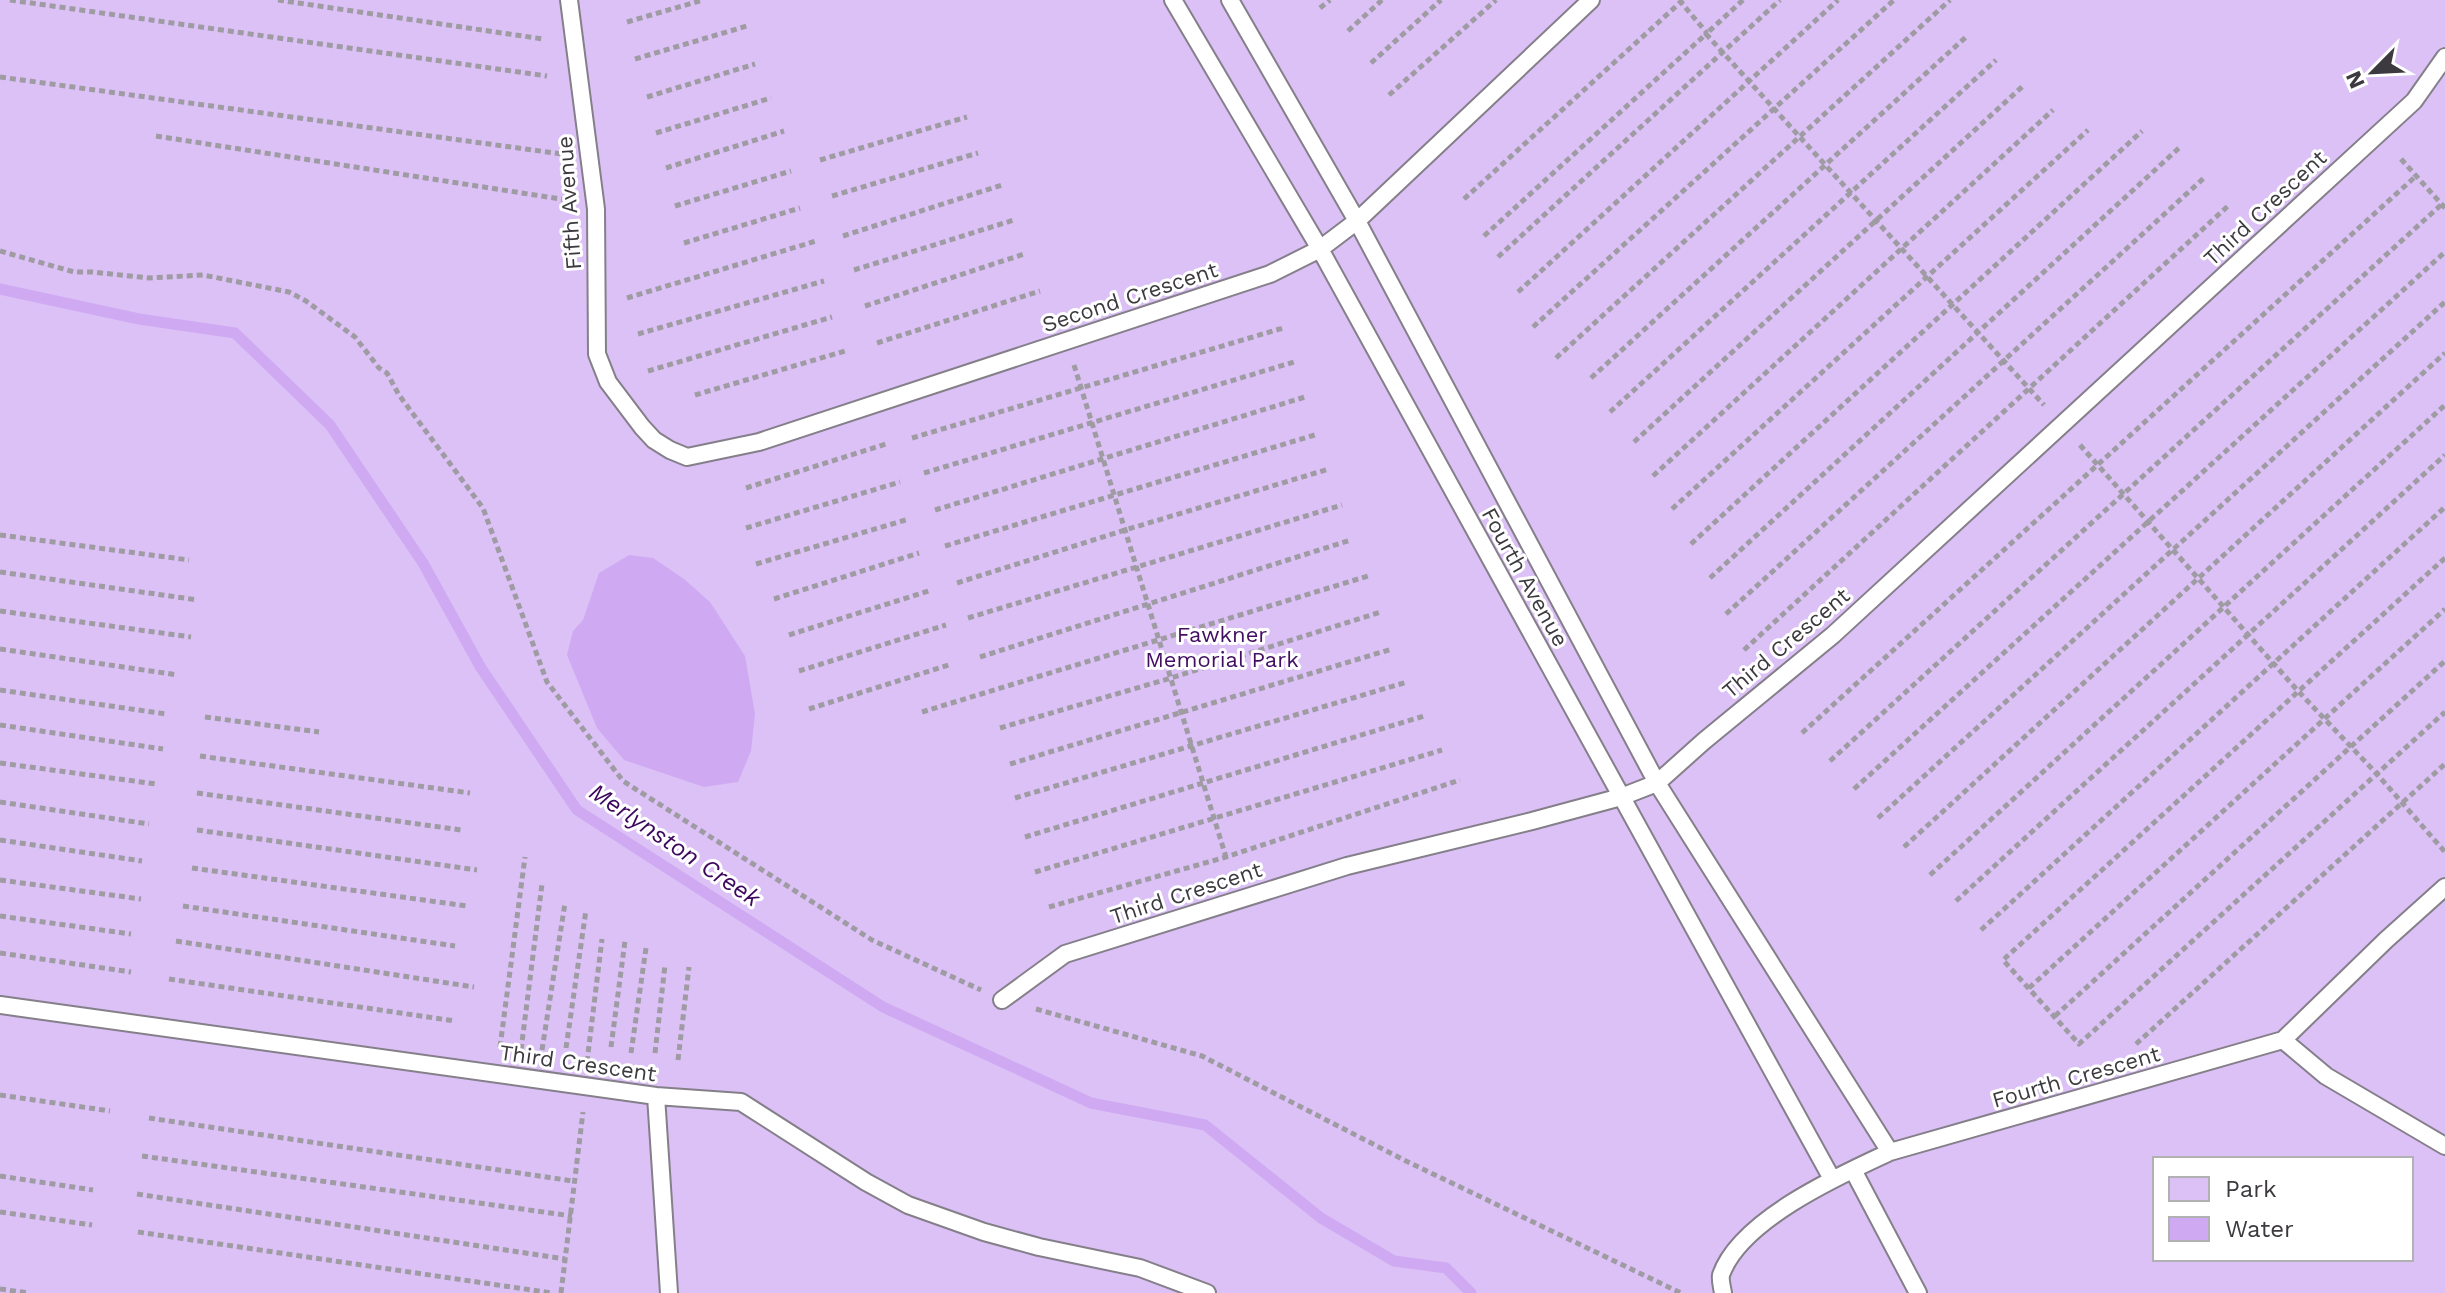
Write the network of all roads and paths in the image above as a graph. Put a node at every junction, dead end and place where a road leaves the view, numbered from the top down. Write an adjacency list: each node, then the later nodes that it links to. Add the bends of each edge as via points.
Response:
1 (10, 0): 28 (path)
2 (278, 0): 22 (path)
3 (569, 0): 90 (lane, Fifth Avenue, via 596,209 597,354)
4 (703, 0): 18 (path)
5 (1173, 0): 64 (lane, Fourth Avenue)
6 (1230, 0): 59 (lane, Fourth Avenue)
7 (1330, 0): 17 (path)
8 (1382, 0): 20 (path)
9 (1441, 0): 26 (path)
10 (1496, 0): 31 (path)
11 (1591, 0): 59 (lane, Second Crescent)
12 (1780, 0): 68 (path)
13 (1838, 0): 72 (path)
14 (1894, 0): 77 (path)
15 (1950, 0): 84 (path)
16 (1681, 1): 52 (path); 61 (path, via 1707,34)
17 (1320, 8)
18 (627, 22)
19 (747, 26): 24 (path)
20 (1348, 31)
21 (1967, 36): 87 (path)
22 (543, 39)
23 (2445, 57): 172 (lane, Third Crescent, via 2414,101 1833,635)
24 (635, 59)
25 (1996, 60): 93 (path)
26 (1371, 63)
27 (755, 64): 32 (path)
28 (547, 76)
29 (0, 77): 43 (path)
30 (2023, 86): 97 (path)
31 (1389, 95)
32 (647, 97)
33 (771, 98): 39 (path)
34 (2053, 110): 103 (path)
35 (967, 117): 45 (path)
36 (2088, 130): 109 (path)
37 (784, 131): 46 (path)
38 (2142, 131): 116 (path)
39 (656, 133)
40 (156, 136): 53 (path)
41 (2179, 148): 125 (path)
42 (978, 153): 51 (path)
43 (576, 156)
44 (2401, 159): 48 (path)
45 (820, 160)
46 (666, 168)
47 (791, 171): 55 (path)
48 (2416, 176): 56 (path); 161 (path)
49 (2205, 177): 134 (path)
50 (1002, 185): 60 (path)
51 (832, 196)
52 (1464, 199)
53 (568, 200)
54 (2229, 205): 142 (path)
55 (675, 206)
56 (2443, 206): 166 (path)
57 (800, 208): 63 (path)
58 (1014, 220): 69 (path)
59 (1357, 221): 64 (lane, Second Crescent); 172 (lane, Fourth Avenue)
60 (843, 236)
61 (1484, 236)
62 (816, 241): 73 (path)
63 (684, 243)
64 (1320, 249): 80 (lane, Second Crescent, via 1270,274); 177 (lane, Fourth Avenue)
65 (0, 251): 220 (path, via 74,272 149,278 203,275 289,292 355,337 387,373 483,508 547,682 623,781 872,940)
66 (2445, 252): 174 (path)
67 (1024, 254): 75 (path)
68 (1498, 257)
69 (854, 270)
70 (824, 281): 79 (path)
71 (1040, 291): 81 (path)
72 (1518, 292)
73 (627, 298)
74 (2445, 302): 180 (path)
75 (865, 306)
76 (832, 317): 86 (path)
77 (1533, 327)
78 (1283, 328): 88 (path)
79 (638, 334)
80 (1066, 341): 88 (path); 90 (lane, Second Crescent, via 759,442 687,457 654,440)
81 (877, 343)
82 (845, 351): 89 (path)
83 (2445, 353): 187 (path)
84 (1556, 358)
85 (1294, 362): 94 (path)
86 (648, 371)
87 (1591, 378)
88 (1080, 387): 94 (path); 96 (path)
89 (695, 395)
90 (619, 397)
91 (1305, 397): 100 (path)
92 (2445, 405): 194 (path)
93 (1610, 412)
94 (1092, 422): 100 (path); 102 (path)
95 (1318, 434): 106 (path)
96 (912, 438)
97 (1634, 442)
98 (886, 444): 105 (path)
99 (2445, 455): 199 (path)
100 (1103, 459): 106 (path); 110 (path)
101 (1329, 469): 113 (path)
102 (924, 473)
103 (1653, 476)
104 (900, 482): 112 (path)
105 (746, 488)
106 (1115, 497): 113 (path); 117 (path)
107 (1342, 505): 122 (path)
108 (2445, 507): 206 (path)
109 (1672, 509)
110 (935, 510)
111 (909, 519): 121 (path)
112 (746, 528)
113 (1125, 530): 122 (path); 126 (path)
114 (0, 535): 120 (path)
115 (1351, 540): 130 (path)
116 (1691, 544)
117 (945, 546)
118 (919, 553): 128 (path)
119 (2445, 558): 219 (path, via 2003,960)
120 (189, 560)
121 (756, 564)
122 (1136, 567): 130 (path); 135 (path)
123 (0, 572): 129 (path)
124 (1368, 576): 139 (path)
125 (1710, 578)
126 (957, 583)
127 (932, 590): 137 (path)
128 (774, 599)
129 (198, 600)
130 (1148, 603): 139 (path); 143 (path)
131 (2445, 609): 219 (path)
132 (0, 611): 138 (path)
133 (1381, 612): 148 (path)
134 (1726, 614)
135 (968, 618)
136 (946, 625): 146 (path)
137 (789, 635)
138 (191, 637)
139 (1159, 641): 148 (path); 152 (path)
140 (0, 649): 147 (path)
141 (1392, 649): 153 (path)
142 (1744, 650)
143 (980, 657)
144 (2445, 661): 222 (path)
145 (952, 664): 151 (path)
146 (799, 671)
147 (178, 675)
148 (1171, 678): 153 (path); 159 (path)
149 (1407, 682): 162 (path)
150 (0, 690): 155 (path)
151 (809, 709)
152 (922, 712)
153 (1181, 712): 162 (path); 168 (path)
154 (2445, 712): 222 (path, via 2079,1044)
155 (166, 714)
156 (1424, 716): 171 (path)
157 (205, 717): 160 (path)
158 (0, 725): 163 (path)
159 (1000, 728)
160 (319, 732)
161 (1802, 733)
162 (1192, 747): 171 (path); 178 (path)
163 (163, 749)
164 (1442, 750): 181 (path)
165 (200, 756): 176 (path)
166 (1830, 761)
167 (0, 763): 173 (path)
168 (1010, 764)
169 (2445, 764): 225 (path)
170 (1460, 780): 189 (path)
171 (1203, 782): 181 (path); 185 (path)
172 (1657, 783): 177 (lane, Third Crescent); 240 (lane, Fourth Avenue)
173 (156, 784)
174 (1854, 789)
175 (197, 793): 184 (path)
176 (470, 793)
177 (1621, 797): 220 (lane, Third Crescent, via 1347,866 1065,954); 244 (lane, Fourth Avenue)
178 (1015, 798)
179 (0, 802): 182 (path)
180 (1878, 818)
181 (1214, 819): 189 (path); 193 (path)
182 (149, 824)
183 (197, 830): 192 (path)
184 (461, 830)
185 (1025, 837)
186 (0, 840): 190 (path)
187 (1904, 847)
188 (525, 857): 233 (path)
189 (1226, 857): 203 (path)
190 (142, 861)
191 (192, 868): 202 (path)
192 (477, 870)
193 (1035, 872)
194 (1930, 875)
195 (0, 880): 198 (path)
196 (542, 884): 229 (path)
197 (2445, 887): 224 (lane, Fourth Crescent)
198 (141, 899)
199 (1956, 901)
200 (565, 903): 228 (path)
201 (183, 906): 211 (path)
202 (467, 906)
203 (1049, 907)
204 (586, 910): 227 (path)
205 (0, 916): 207 (path)
206 (1981, 930)
207 (131, 934)
208 (602, 939): 234 (path)
209 (176, 941): 218 (path)
210 (625, 941): 226 (path)
211 (455, 946)
212 (646, 948): 230 (path)
213 (0, 953): 216 (path)
214 (665, 965): 231 (path)
215 (689, 967): 232 (path)
216 (131, 972)
217 (169, 979): 223 (path)
218 (474, 987)
219 (2029, 988): 222 (path)
220 (1002, 1000): 259 (path, via 1202,1056)
221 (0, 1005): 234 (lane, Third Crescent)
222 (2055, 1016)
223 (455, 1021)
224 (2283, 1040): 239 (lane, via 2326,1076); 240 (lane, Fourth Crescent)
225 (2136, 1044)
226 (611, 1047)
227 (566, 1048)
228 (542, 1050)
229 (521, 1051)
230 (631, 1053)
231 (655, 1053)
232 (678, 1060)
233 (498, 1062)
234 (585, 1087): 236 (lane, Third Crescent); 245 (path)
235 (0, 1095): 237 (path)
236 (656, 1096): 257 (lane); 258 (lane, Third Crescent, via 741,1102 908,1205 1039,1247 1140,1268)
237 (110, 1111)
238 (149, 1118): 245 (path)
239 (2445, 1146)
240 (1890, 1152): 242 (lane, Fourth Crescent)
241 (142, 1156): 249 (path)
242 (1853, 1170): 244 (lane, Fourth Crescent); 261 (lane)
243 (0, 1176): 246 (path)
244 (1832, 1179): 260 (lane, Fourth Crescent, via 1763,1222 1735,1251 1720,1277)
245 (573, 1181): 249 (path)
246 (93, 1190)
247 (137, 1194): 252 (path)
248 (0, 1212): 250 (path)
249 (572, 1216): 252 (path)
250 (92, 1225)
251 (138, 1232): 255 (path)
252 (565, 1259): 256 (path)
253 (0, 1289): 254 (path)
254 (29, 1293)
255 (552, 1293)
256 (561, 1293)
257 (669, 1293)
258 (1207, 1293)
259 (1681, 1293)
260 (1723, 1293)
261 (1918, 1293)

